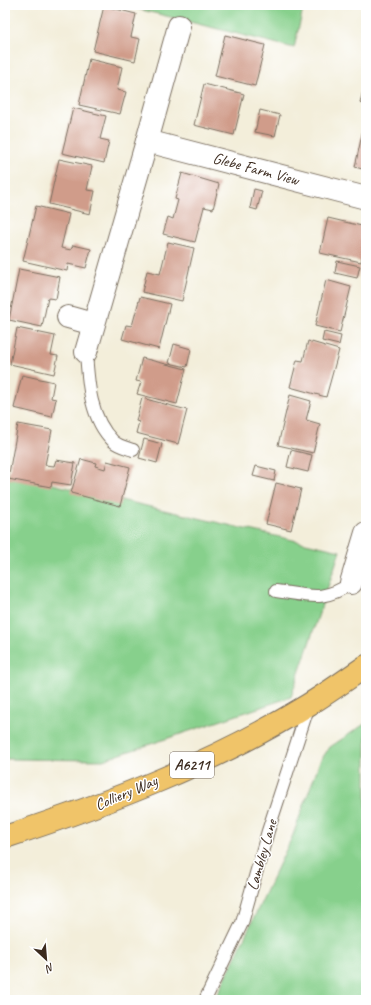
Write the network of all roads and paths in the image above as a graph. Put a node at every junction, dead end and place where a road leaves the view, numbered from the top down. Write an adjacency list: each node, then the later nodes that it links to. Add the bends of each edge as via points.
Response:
1 (179, 26): 2 (street)
2 (147, 141): 3 (street, Glebe Farm View); 5 (street)
3 (366, 198)
4 (68, 317): 5 (street)
5 (93, 324): 6 (street)
6 (86, 352): 7 (lane, via 88,380 99,424 114,442)
7 (133, 450)
8 (366, 533): 9 (street)
9 (351, 583): 10 (lane, via 338,593 319,597)
10 (276, 591)
11 (366, 666): 12 (main road, Colliery Way / A6211)
12 (308, 705): 13 (main road, Colliery Way / A6211, via 212,756 151,783 79,813); 14 (lane, Lambley Lane, via 242,924)
13 (5, 837)
14 (205, 1000)

